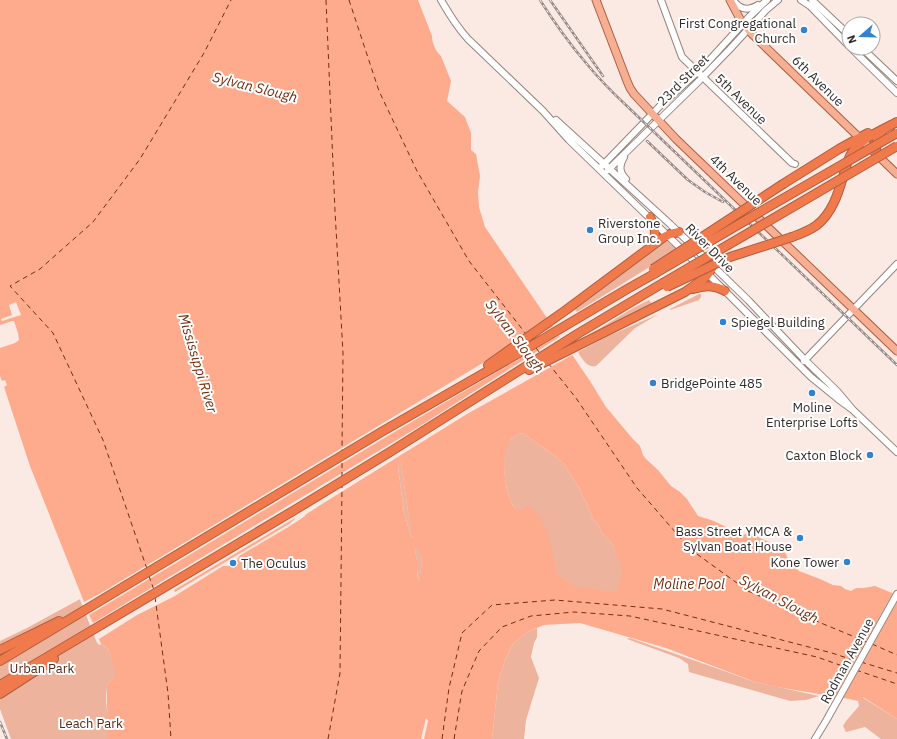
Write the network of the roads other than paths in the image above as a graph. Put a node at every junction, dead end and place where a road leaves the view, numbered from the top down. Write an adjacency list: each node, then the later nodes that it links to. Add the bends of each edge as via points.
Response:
1 (441, 0): 18 (main road, River Drive, via 461,32)
2 (596, 0): 19 (main road, 4th Avenue, via 630,88)
3 (661, 0): 14 (main road, 5th Avenue, via 681,55)
4 (732, 0): 5 (main road, via 740,7 752,9); 9 (main road, 6th Avenue)
5 (765, 0): 9 (main road, 23rd Street)
6 (778, 0): 9 (main road, 23rd Street)
7 (801, 0): 11 (main road)
8 (812, 0): 10 (main road)
9 (746, 26): 14 (main road, 23rd Street); 15 (main road, 23rd Street, via 730,49); 24 (main road, 6th Avenue)
10 (841, 27)
11 (841, 38)
12 (859, 56): 17 (main road)
13 (870, 56): 16 (main road)
14 (697, 72): 15 (main road, 5th Avenue); 19 (main road, 23rd Street)
15 (703, 77): 21 (main road, 23rd Street); 29 (main road, 5th Avenue)
16 (897, 81)
17 (897, 93)
18 (543, 111): 28 (main road, River Drive); 30 (main road, River Drive)
19 (653, 113): 21 (main road, 4th Avenue); 28 (main road, 23rd Street)
20 (896, 119): 22 (highway); 24 (highway)
21 (659, 120): 26 (main road, 23rd Street); 46 (main road, 4th Avenue)
22 (884, 129): 24 (highway); 27 (highway, via 876,141)
23 (897, 133): 41 (highway, bridge)
24 (861, 139): 27 (main road, 6th Avenue); 41 (highway, bridge, via 783,184); 43 (highway, bridge, via 849,156 838,195 827,214 816,225 792,237 730,257)
25 (897, 146): 43 (highway, bridge)
26 (630, 150): 31 (main road, 23rd Street); 34 (main road, via 621,163 622,174)
27 (876, 154): 33 (main road, 6th Avenue)
28 (604, 164): 30 (main road, 23rd Street); 31 (main road, River Drive)
29 (795, 164)
30 (599, 169): 32 (main road, River Drive)
31 (610, 169): 32 (main road, 23rd Street); 34 (main road, River Drive)
32 (604, 174): 35 (main road, River Drive)
33 (897, 174)
34 (650, 206): 36 (main road, River Drive)
35 (650, 217): 37 (main road, River Drive); 38 (highway, via 656,233)
36 (679, 232): 37 (highway); 40 (main road, River Drive)
37 (668, 235): 38 (highway); 42 (main road, River Drive)
38 (650, 247): 51 (highway)
39 (897, 264): 46 (main road)
40 (713, 267): 42 (highway); 48 (main road, River Drive)
41 (652, 272): 51 (highway)
42 (708, 274): 44 (main road, River Drive); 45 (highway)
43 (665, 285): 50 (highway, via 636,299)
44 (725, 291): 45 (highway, via 714,286 706,286); 49 (main road, River Drive)
45 (685, 292): 50 (highway)
46 (853, 309): 47 (main road, 4th Avenue); 48 (main road)
47 (897, 351)
48 (805, 360): 49 (main road); 52 (main road, River Drive)
49 (800, 366): 52 (main road, River Drive)
50 (497, 385): 56 (highway, via 293,511)
51 (457, 388): 55 (highway)
52 (853, 410): 53 (main road, River Drive)
53 (897, 452)
54 (897, 594): 61 (main road, Rodman Avenue)
55 (82, 612): 57 (highway); 58 (highway)
56 (91, 631): 59 (highway); 60 (highway, via 68,650)
57 (0, 650)
58 (0, 662)
59 (0, 685)
60 (0, 694)
61 (815, 739)

